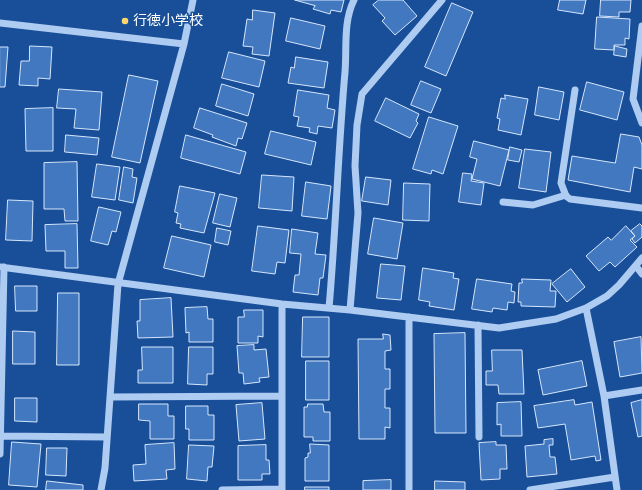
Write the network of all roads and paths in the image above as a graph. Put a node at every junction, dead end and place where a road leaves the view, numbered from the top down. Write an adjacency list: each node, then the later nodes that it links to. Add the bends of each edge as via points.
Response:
1 (194, 0): 6 (street)
2 (354, 0): 18 (street, via 346,38)
3 (442, 0): 20 (street, via 362,94 355,166 358,213)
4 (0, 23): 6 (street)
5 (642, 26): 8 (street, via 633,99)
6 (184, 44): 16 (street)
7 (575, 90): 9 (street, via 561,183)
8 (642, 123)
9 (566, 196): 10 (street, via 533,205); 11 (street, via 570,199)
10 (503, 202)
11 (642, 208)
12 (642, 258): 13 (street)
13 (636, 266): 15 (street); 19 (street, via 607,296)
14 (2, 267): 16 (street); 27 (street)
15 (642, 274)
16 (118, 284): 17 (street); 26 (street)
17 (282, 304): 18 (street); 24 (street)
18 (329, 308): 20 (street)
19 (586, 308): 22 (street, via 556,319 525,325 499,328); 25 (street)
20 (350, 310): 21 (street)
21 (409, 317): 22 (street); 35 (street)
22 (478, 325): 29 (street)
23 (642, 390): 25 (street)
24 (281, 396): 26 (street); 32 (street)
25 (604, 396): 31 (street)
26 (110, 397): 28 (street)
27 (0, 436): 28 (street); 30 (street)
28 (107, 437): 33 (street)
29 (479, 437)
30 (0, 454)
31 (615, 477): 36 (street); 37 (street)
32 (282, 489): 34 (street)
33 (101, 490)
34 (222, 490)
35 (409, 490)
36 (530, 490)
37 (617, 490)

